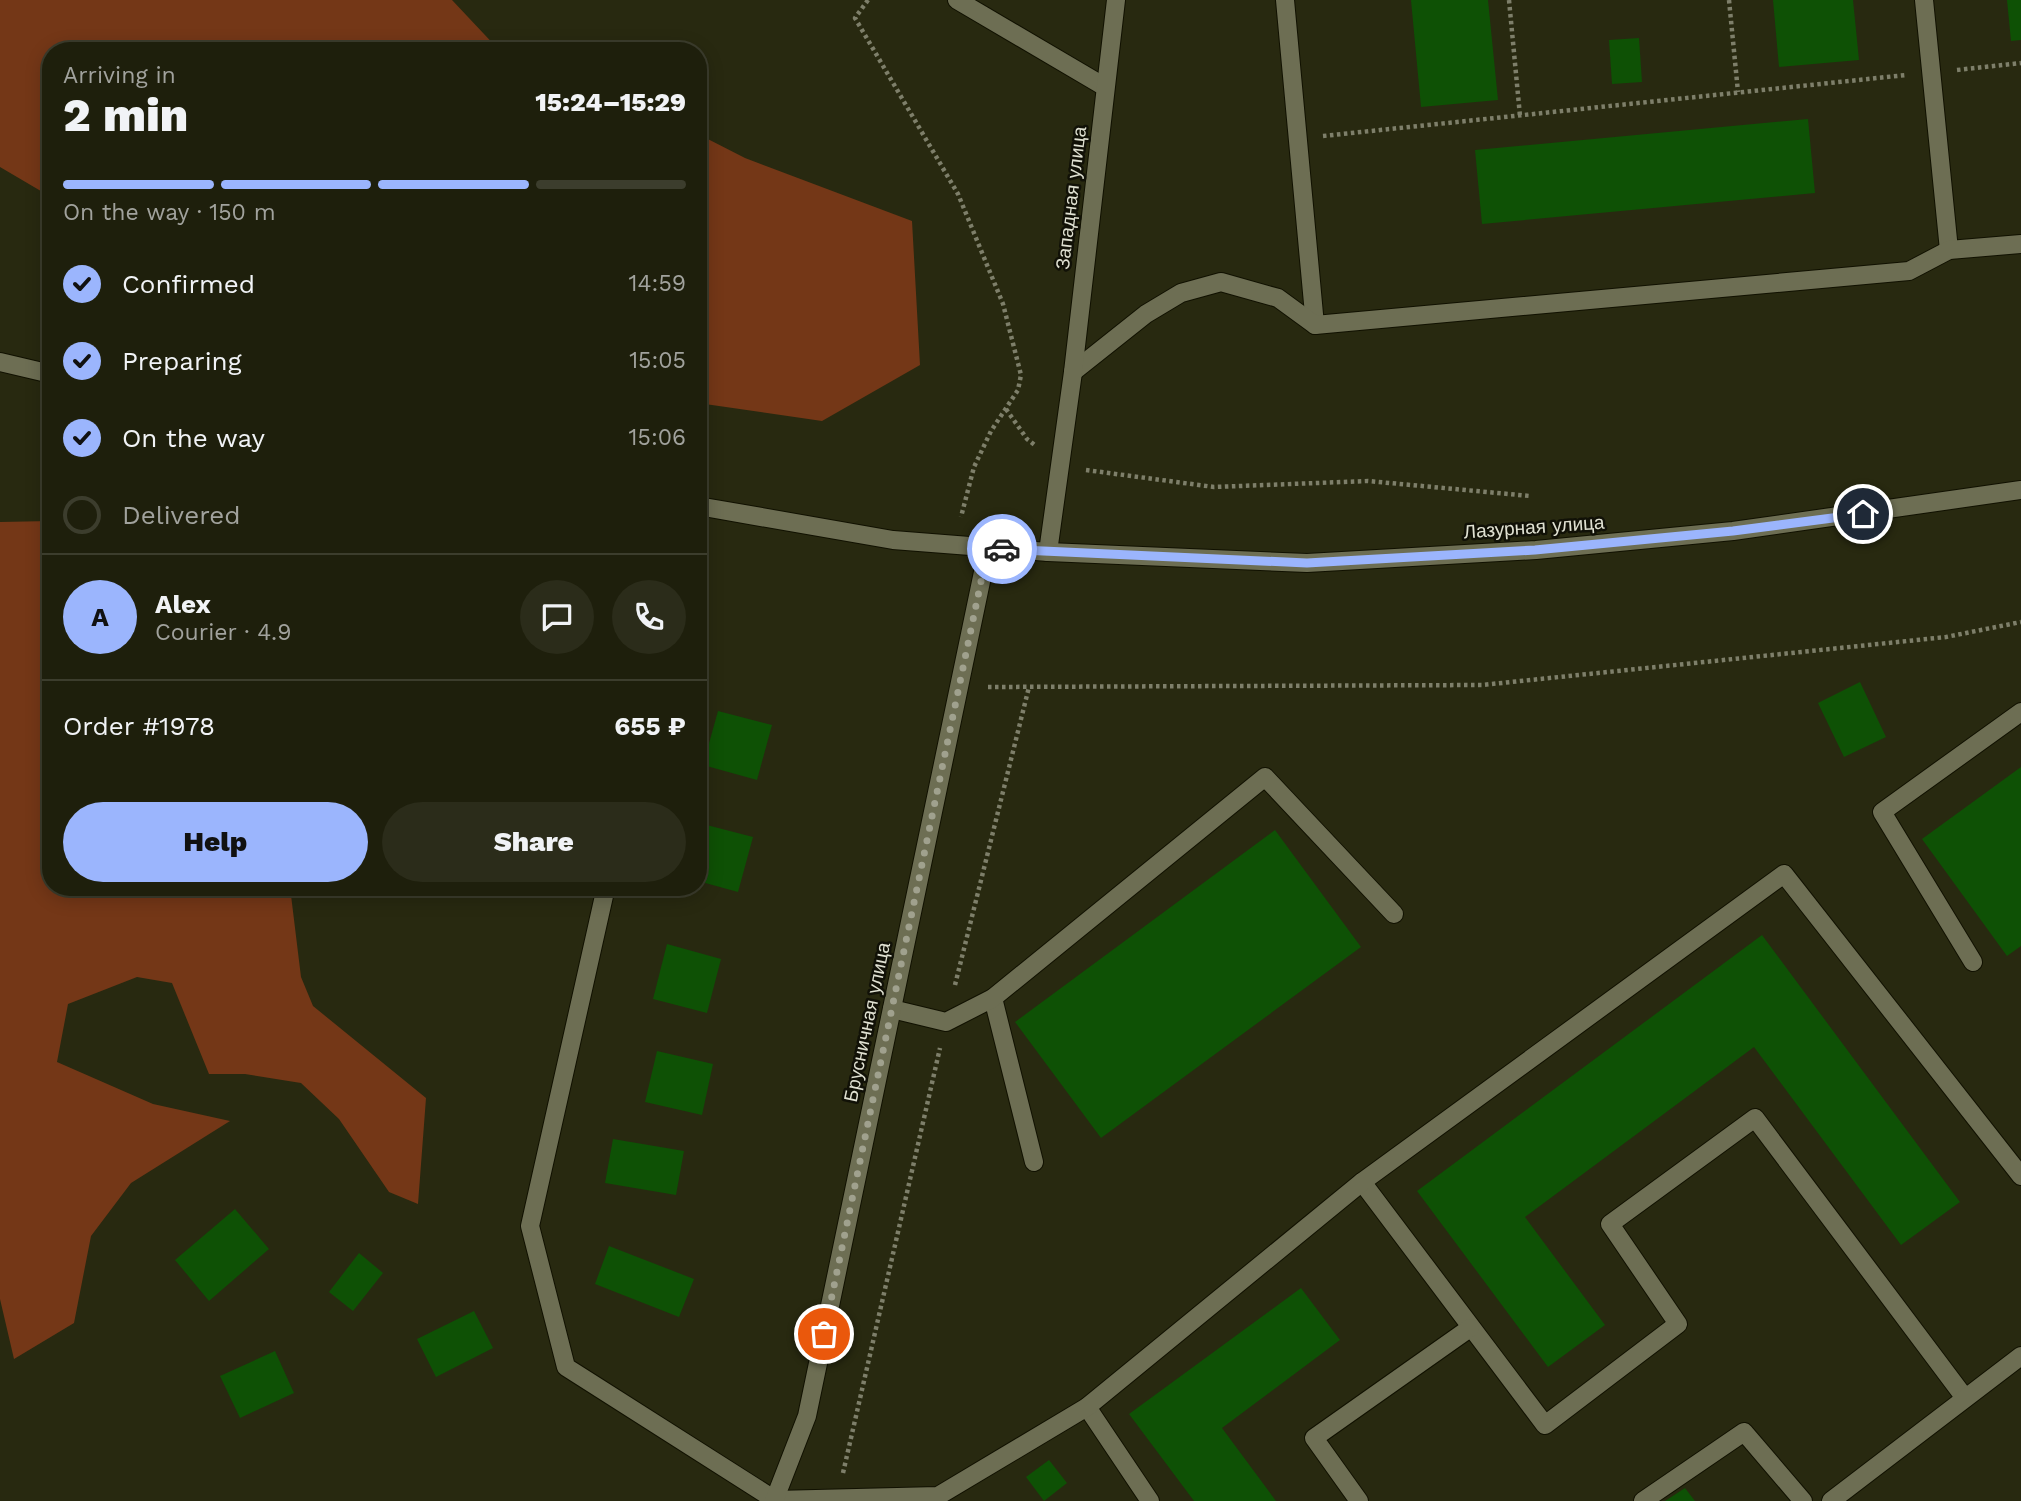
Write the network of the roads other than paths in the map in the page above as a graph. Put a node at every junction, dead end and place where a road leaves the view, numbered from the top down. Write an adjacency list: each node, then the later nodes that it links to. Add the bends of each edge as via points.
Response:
1 (957, 0): 5 (street)
2 (1116, 0): 5 (street, Западная улица)
3 (1285, 0): 8 (street)
4 (1924, 0): 7 (street)
5 (1105, 87): 11 (street, Западная улица)
6 (2021, 244): 7 (street)
7 (1949, 250): 8 (street, via 1909,271)
8 (1315, 324): 11 (street, via 1278,298 1221,282 1181,293 1146,314)
9 (0, 362): 10 (street)
10 (42, 372)
11 (1073, 372): 15 (street, Западная улица)
12 (2021, 490): 15 (street, Лазурная улица, via 1733,531 1535,550 1307,563)
13 (707, 508): 14 (street, Лазурная улица, via 893,540)
14 (988, 548): 15 (street, Лазурная улица); 21 (street, Брусничная улица)
15 (1048, 552)
16 (2021, 712): 19 (street, via 1882,812)
17 (604, 896): 30 (street, via 530,1226 566,1367)
18 (1394, 914): 20 (street, via 1265,777)
19 (1973, 962)
20 (993, 998): 21 (street, via 946,1022); 22 (street)
21 (892, 1009): 30 (street, Брусничная улица, via 807,1416)
22 (1034, 1162)
23 (2021, 1176): 24 (street, via 1784,874)
24 (1362, 1182): 25 (street); 28 (street)
25 (1470, 1328): 27 (street, via 1545,1425 1678,1324 1610,1224 1755,1118); 32 (street, via 1314,1438)
26 (2021, 1356): 27 (street)
27 (1965, 1398): 35 (street)
28 (1087, 1407): 29 (street); 31 (street)
29 (941, 1498): 30 (street)
30 (774, 1500)
31 (1150, 1501)
32 (1359, 1501)
33 (1643, 1501): 34 (street, via 1744,1432)
34 (1803, 1501)
35 (1831, 1501)

